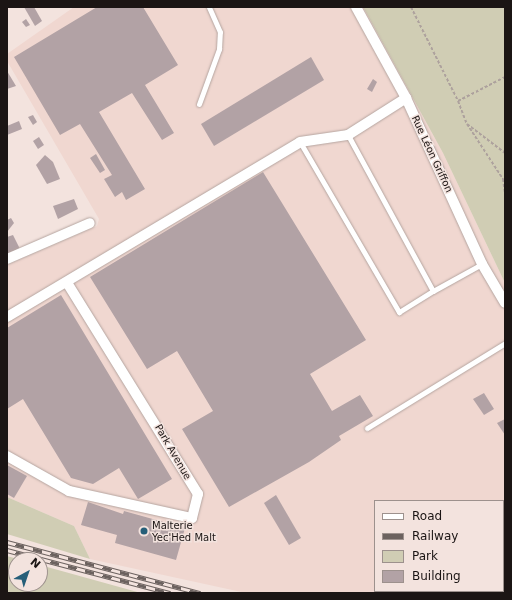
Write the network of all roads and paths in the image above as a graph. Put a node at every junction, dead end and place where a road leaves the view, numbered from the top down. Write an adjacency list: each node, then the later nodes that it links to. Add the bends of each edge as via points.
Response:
1 (209, 7): 7 (lane, via 220,32 219,49)
2 (356, 7): 5 (street, Rue Léon Griffon)
3 (411, 7): 6 (path)
4 (505, 77): 6 (path)
5 (406, 98): 9 (street); 15 (street, Rue Léon Griffon)
6 (458, 101): 8 (path)
7 (199, 104)
8 (467, 124): 11 (path); 12 (path, via 503,179)
9 (348, 136): 10 (street); 17 (lane)
10 (300, 142): 16 (street); 17 (lane, via 399,312)
11 (505, 153)
12 (505, 194)
13 (90, 223): 14 (street)
14 (7, 259)
15 (482, 264): 17 (lane); 18 (street, Rue Léon Griffon)
16 (67, 283): 19 (street); 22 (street, Park Avenue, via 198,494 192,518 69,492)
17 (433, 291)
18 (505, 303)
19 (7, 317)
20 (505, 343): 21 (lane)
21 (367, 428)
22 (7, 456)

